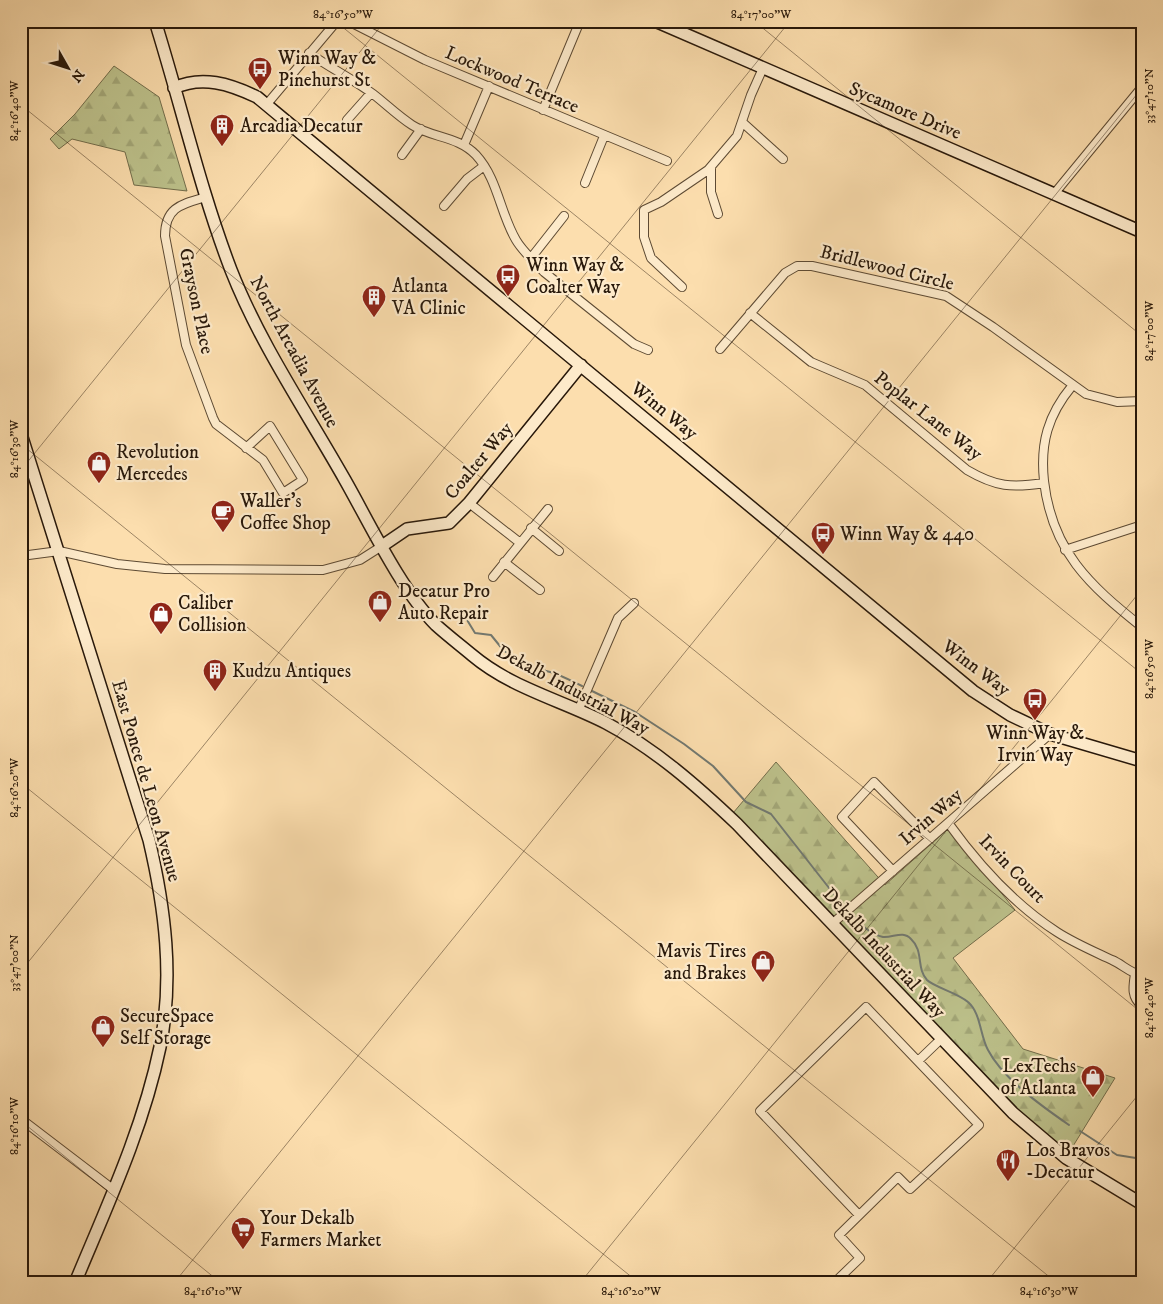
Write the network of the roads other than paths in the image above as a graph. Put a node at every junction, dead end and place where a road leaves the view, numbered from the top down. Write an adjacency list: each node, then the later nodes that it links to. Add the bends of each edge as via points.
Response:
1 (155, 21): 10 (main road, North Arcadia Avenue)
2 (337, 21): 6 (street)
3 (348, 21): 8 (street, Lockwood Terrace, via 425,60)
4 (580, 21): 13 (street)
5 (655, 21): 7 (main road, Sycamore Drive)
6 (309, 53): 11 (street); 12 (street)
7 (763, 68): 15 (street); 25 (main road, Sycamore Drive)
8 (489, 86): 13 (street, Lockwood Terrace); 18 (street)
9 (1142, 87): 25 (street)
10 (174, 88): 12 (main road, Winn Way, via 205,82 225,83); 26 (main road, North Arcadia Avenue)
11 (371, 93): 14 (street); 16 (street)
12 (267, 104): 36 (main road, Winn Way)
13 (543, 110): 17 (street, Lockwood Terrace)
14 (348, 120)
15 (742, 122): 20 (street); 23 (street, via 737,136)
16 (421, 129): 18 (street); 19 (street)
17 (604, 136): 21 (street, Lockwood Terrace); 24 (street)
18 (464, 145): 22 (street)
19 (402, 155)
20 (783, 158)
21 (667, 161)
22 (484, 166): 27 (street, via 467,179); 31 (street, via 494,182 516,240)
23 (711, 167): 28 (street, via 711,192); 32 (street, via 644,210 644,237 651,258)
24 (585, 183)
25 (1054, 194): 30 (main road, Sycamore Drive)
26 (206, 196): 40 (street, Grayson Place, via 174,209 165,223 165,236 186,345 213,418); 47 (main road, North Arcadia Avenue, via 251,317)
27 (444, 206)
28 (718, 214)
29 (564, 216): 31 (street)
30 (1142, 232)
31 (531, 258): 35 (street, via 634,344)
32 (682, 287)
33 (750, 313): 34 (street, Bridlewood Circle); 37 (street, Bridlewood Circle, via 785,274 797,266 812,266 879,281 953,300); 41 (street, Poplar Lane Way, via 811,362 865,385 967,470 993,484 1016,487)
34 (720, 349)
35 (648, 350)
36 (581, 365): 42 (main road, Coalter Way); 58 (main road, Winn Way, via 973,691 1010,715)
37 (1072, 386): 38 (street, Bridlewood Circle, via 1102,400); 41 (street, via 1053,412 1044,435)
38 (1142, 401)
39 (21, 434): 48 (main road, East Ponce de Leon Avenue)
40 (246, 448): 40 (street, Grayson Place, via 262,460 283,493 303,480 270,426)
41 (1044, 483): 50 (street, via 1048,509)
42 (469, 503): 46 (street); 47 (main road, Coalter Way, via 449,523 407,529)
43 (548, 509): 45 (street)
44 (1142, 525): 50 (street)
45 (531, 528): 46 (street); 49 (street)
46 (520, 542): 52 (street)
47 (382, 546): 48 (street, via 368,556 341,566 300,570 143,567); 57 (main road, Dekalb Industrial Way, via 435,624 475,658 520,686)
48 (59, 550): 51 (street); 69 (main road, East Ponce de Leon Avenue, via 149,840 164,922 166,992 160,1046 149,1091)
49 (559, 550)
50 (1065, 550): 56 (street, via 1097,590)
51 (21, 556)
52 (504, 562): 53 (street); 54 (street)
53 (493, 577)
54 (540, 590)
55 (634, 603): 57 (street, via 618,618)
56 (1142, 627)
57 (578, 711): 63 (main road, Dekalb Industrial Way, via 635,740 688,780 737,824)
58 (1050, 734): 59 (main road, Winn Way); 60 (street, Irvin Way)
59 (1142, 761)
60 (949, 824): 61 (street, Irvin Way); 64 (street, Irvin Court, via 1017,901 1056,931)
61 (930, 839): 62 (street, Irvin Way); 62 (street, via 874,782 842,817)
62 (893, 871): 63 (street, Irvin Way)
63 (833, 923): 66 (main road, Dekalb Industrial Way)
64 (1139, 975): 65 (street, Irvin Court, via 1134,995)
65 (1142, 1006)
66 (941, 1039): 67 (street); 70 (main road, Dekalb Industrial Way, via 1014,1113 1066,1158)
67 (918, 1060): 71 (street, via 979,1125 910,1189 898,1177); 71 (street, via 866,1006 760,1111)
68 (21, 1119): 69 (street)
69 (114, 1190): 72 (main road, East Ponce de Leon Avenue)
70 (1142, 1204)
71 (859, 1215): 73 (street, via 839,1234 860,1258)
72 (75, 1283)
73 (834, 1283)

